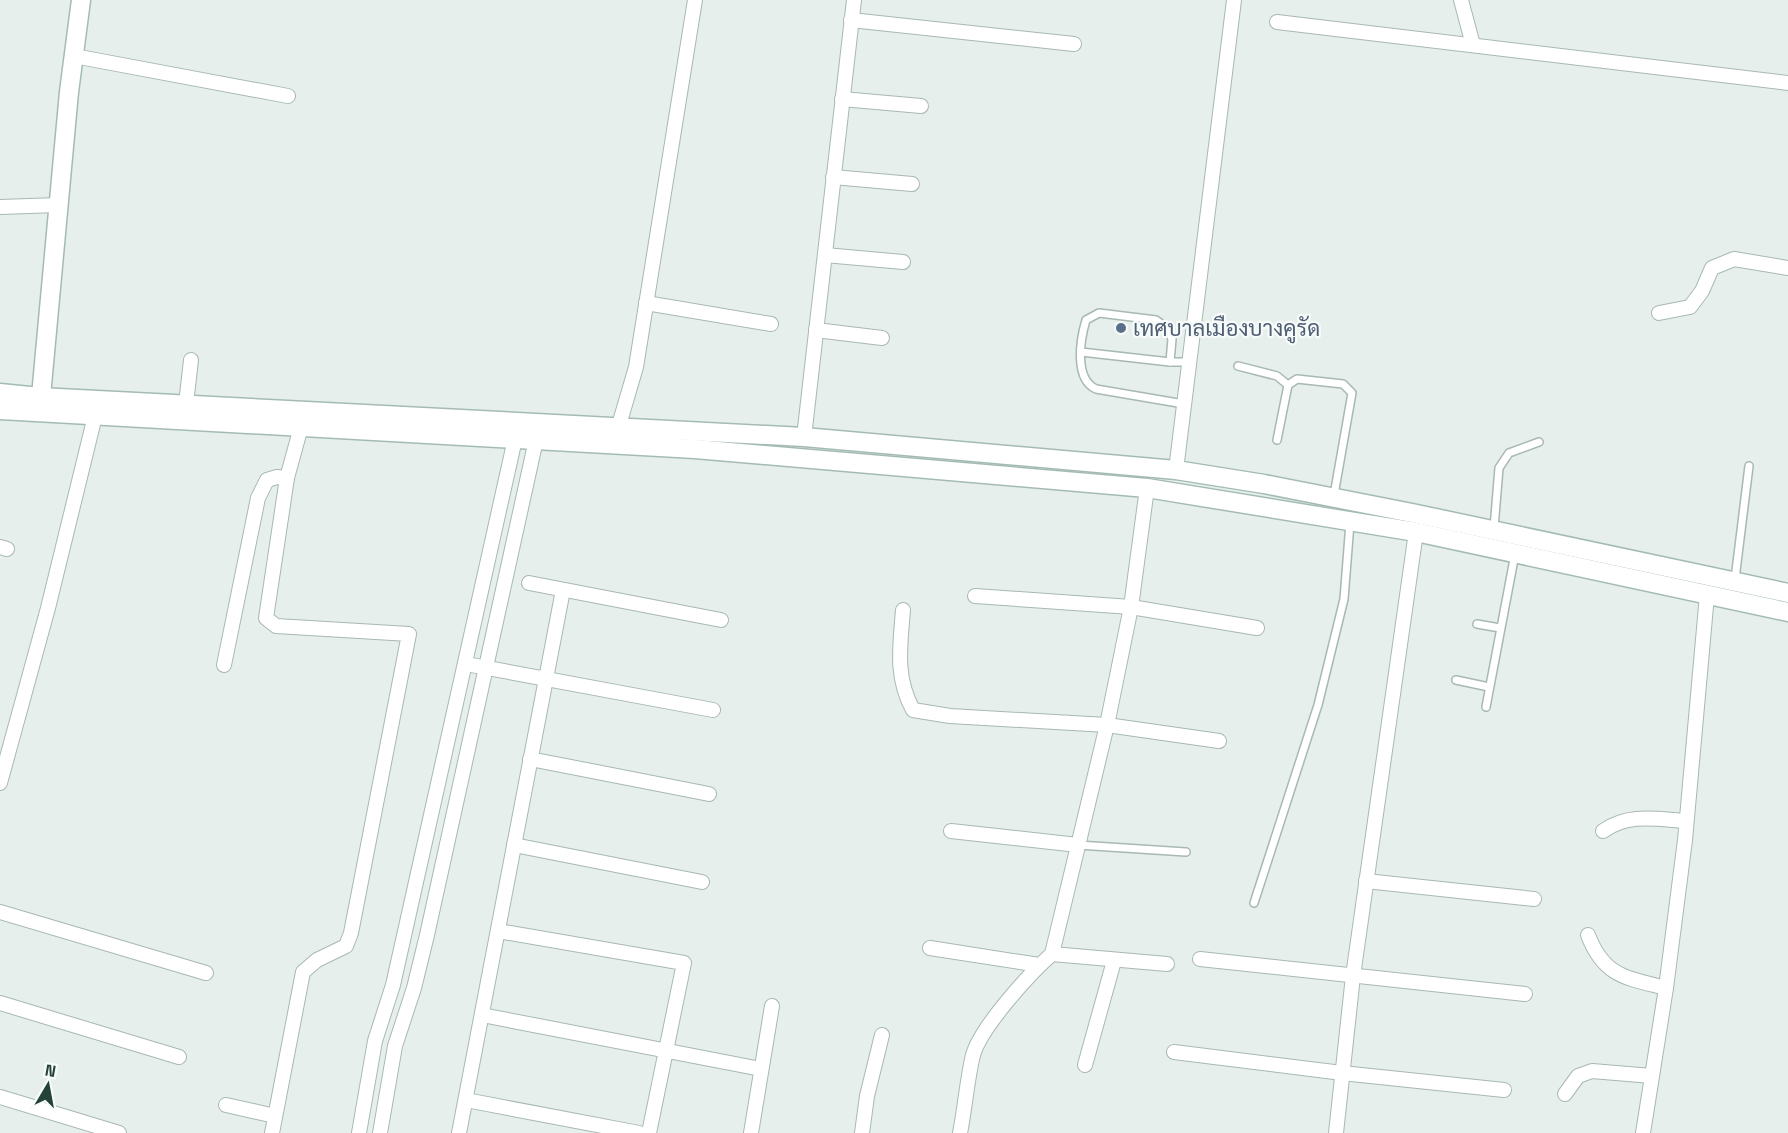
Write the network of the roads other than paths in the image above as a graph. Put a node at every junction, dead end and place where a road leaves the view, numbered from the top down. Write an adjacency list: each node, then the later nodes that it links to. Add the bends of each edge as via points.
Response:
1 (81, 0): 10 (street)
2 (695, 0): 22 (street)
3 (854, 0): 6 (street)
4 (1234, 0): 30 (street)
5 (1461, 0): 9 (street)
6 (851, 20): 8 (street); 13 (street)
7 (1277, 22): 9 (street)
8 (1074, 44)
9 (1473, 45): 11 (street)
10 (74, 56): 12 (street); 17 (street)
11 (1788, 83)
12 (288, 96)
13 (842, 99): 14 (street); 15 (street)
14 (921, 106)
15 (833, 177): 16 (street); 19 (street)
16 (912, 184)
17 (58, 205): 18 (street); 36 (street)
18 (0, 207)
19 (825, 255): 20 (street); 25 (street)
20 (903, 262)
21 (1788, 267): 23 (street, via 1734,259 1712,268 1690,308)
22 (646, 303): 24 (street); 39 (street, via 636,367)
23 (1659, 313)
24 (771, 324)
25 (816, 330): 26 (street); 41 (street)
26 (882, 338)
27 (1082, 351): 29 (lane); 29 (lane, via 1086,320 1099,313 1156,320 1167,328 1172,339); 35 (lane, via 1087,385)
28 (191, 360): 34 (street)
29 (1170, 362): 30 (lane)
30 (1190, 362): 35 (street)
31 (1238, 366): 32 (lane, via 1277,376)
32 (1288, 385): 44 (lane); 53 (lane, via 1297,379 1343,384 1353,393)
33 (0, 393): 36 (street)
34 (186, 404): 36 (street); 39 (street)
35 (1184, 404): 49 (street)
36 (40, 405): 37 (street); 38 (street)
37 (0, 410)
38 (95, 416): 40 (street); 82 (street)
39 (619, 426): 41 (street)
40 (301, 427): 42 (street); 50 (street)
41 (804, 437): 46 (street); 48 (street)
42 (515, 439): 43 (street); 71 (street)
43 (536, 440): 46 (street); 73 (street)
44 (1277, 440)
45 (1539, 442): 55 (lane, via 1509,453 1499,468)
46 (801, 458): 51 (street)
47 (1749, 466): 58 (lane)
48 (1150, 468): 49 (street); 51 (street)
49 (1176, 470): 52 (street); 53 (street)
50 (287, 478): 72 (street, via 267,480 258,498); 127 (street, via 266,618 276,626 409,634 351,933 346,946 317,960 303,972)
51 (1147, 488): 52 (street); 64 (street)
52 (1172, 492): 54 (street)
53 (1333, 498): 55 (street)
54 (1350, 521): 56 (street); 95 (lane, via 1344,598 1318,705)
55 (1494, 531): 58 (street)
56 (1416, 532): 57 (street); 90 (street)
57 (1515, 554): 63 (street); 70 (lane)
58 (1734, 582): 61 (street)
59 (529, 584): 60 (street)
60 (563, 590): 67 (street); 74 (street)
61 (1788, 593)
62 (975, 596): 64 (street)
63 (1707, 596): 66 (street); 84 (street)
64 (1131, 607): 69 (street); 79 (street)
65 (903, 610): 79 (street, via 898,665 903,692 913,710 950,716)
66 (1788, 612)
67 (721, 620)
68 (1477, 624): 70 (lane)
69 (1257, 628)
70 (1500, 628): 76 (lane)
71 (465, 664): 73 (street); 92 (street)
72 (224, 665)
73 (488, 668): 74 (street); 93 (street)
74 (546, 678): 78 (street); 81 (street)
75 (1456, 680): 76 (lane)
76 (1490, 687): 77 (lane)
77 (1486, 707)
78 (713, 710)
79 (1107, 725): 80 (street); 88 (street)
80 (1219, 741)
81 (530, 759): 83 (street); 87 (street)
82 (0, 783)
83 (709, 794)
84 (1686, 821): 86 (street, via 1638,817 1615,822); 109 (street)
85 (951, 831): 88 (street)
86 (1603, 831)
87 (514, 845): 91 (street); 98 (street)
88 (1078, 845): 89 (lane); 102 (street)
89 (1186, 852)
90 (1366, 881): 94 (street); 108 (street)
91 (702, 882)
92 (413, 890): 93 (street); 97 (street)
93 (436, 895): 99 (street)
94 (1534, 899)
95 (1254, 903)
96 (0, 912): 107 (street)
97 (405, 929): 99 (street); 130 (street, via 375,1041)
98 (498, 931): 113 (street); 115 (street, via 684,963)
99 (427, 934): 131 (street, via 395,1046)
100 (1588, 935): 109 (street, via 1598,957 1609,969 1624,978)
101 (930, 948): 106 (street)
102 (1052, 954): 104 (street); 106 (street)
103 (1200, 959): 108 (street)
104 (1114, 961): 105 (street); 118 (street)
105 (1167, 964)
106 (1039, 965): 137 (street, via 974,1053)
107 (206, 973)
108 (1353, 976): 110 (street); 120 (street)
109 (1666, 988): 121 (street)
110 (1525, 994)
111 (0, 1003): 117 (street)
112 (772, 1006): 119 (street)
113 (482, 1015): 115 (street); 125 (street)
114 (882, 1035): 136 (street)
115 (666, 1051): 119 (street); 134 (street)
116 (1174, 1052): 120 (street)
117 (179, 1057)
118 (1085, 1065)
119 (762, 1069): 135 (street)
120 (1342, 1073): 122 (street); 138 (street)
121 (1652, 1076): 123 (street, via 1592,1071 1578,1076); 139 (street)
122 (1504, 1090)
123 (1565, 1094)
124 (0, 1097): 128 (street)
125 (466, 1100): 132 (street); 133 (street)
126 (226, 1105): 127 (street)
127 (275, 1116): 129 (street)
128 (119, 1133)
129 (272, 1133)
130 (359, 1133)
131 (380, 1133)
132 (459, 1133)
133 (639, 1133)
134 (649, 1133)
135 (751, 1133)
136 (862, 1133)
137 (960, 1133)
138 (1336, 1133)
139 (1643, 1133)

